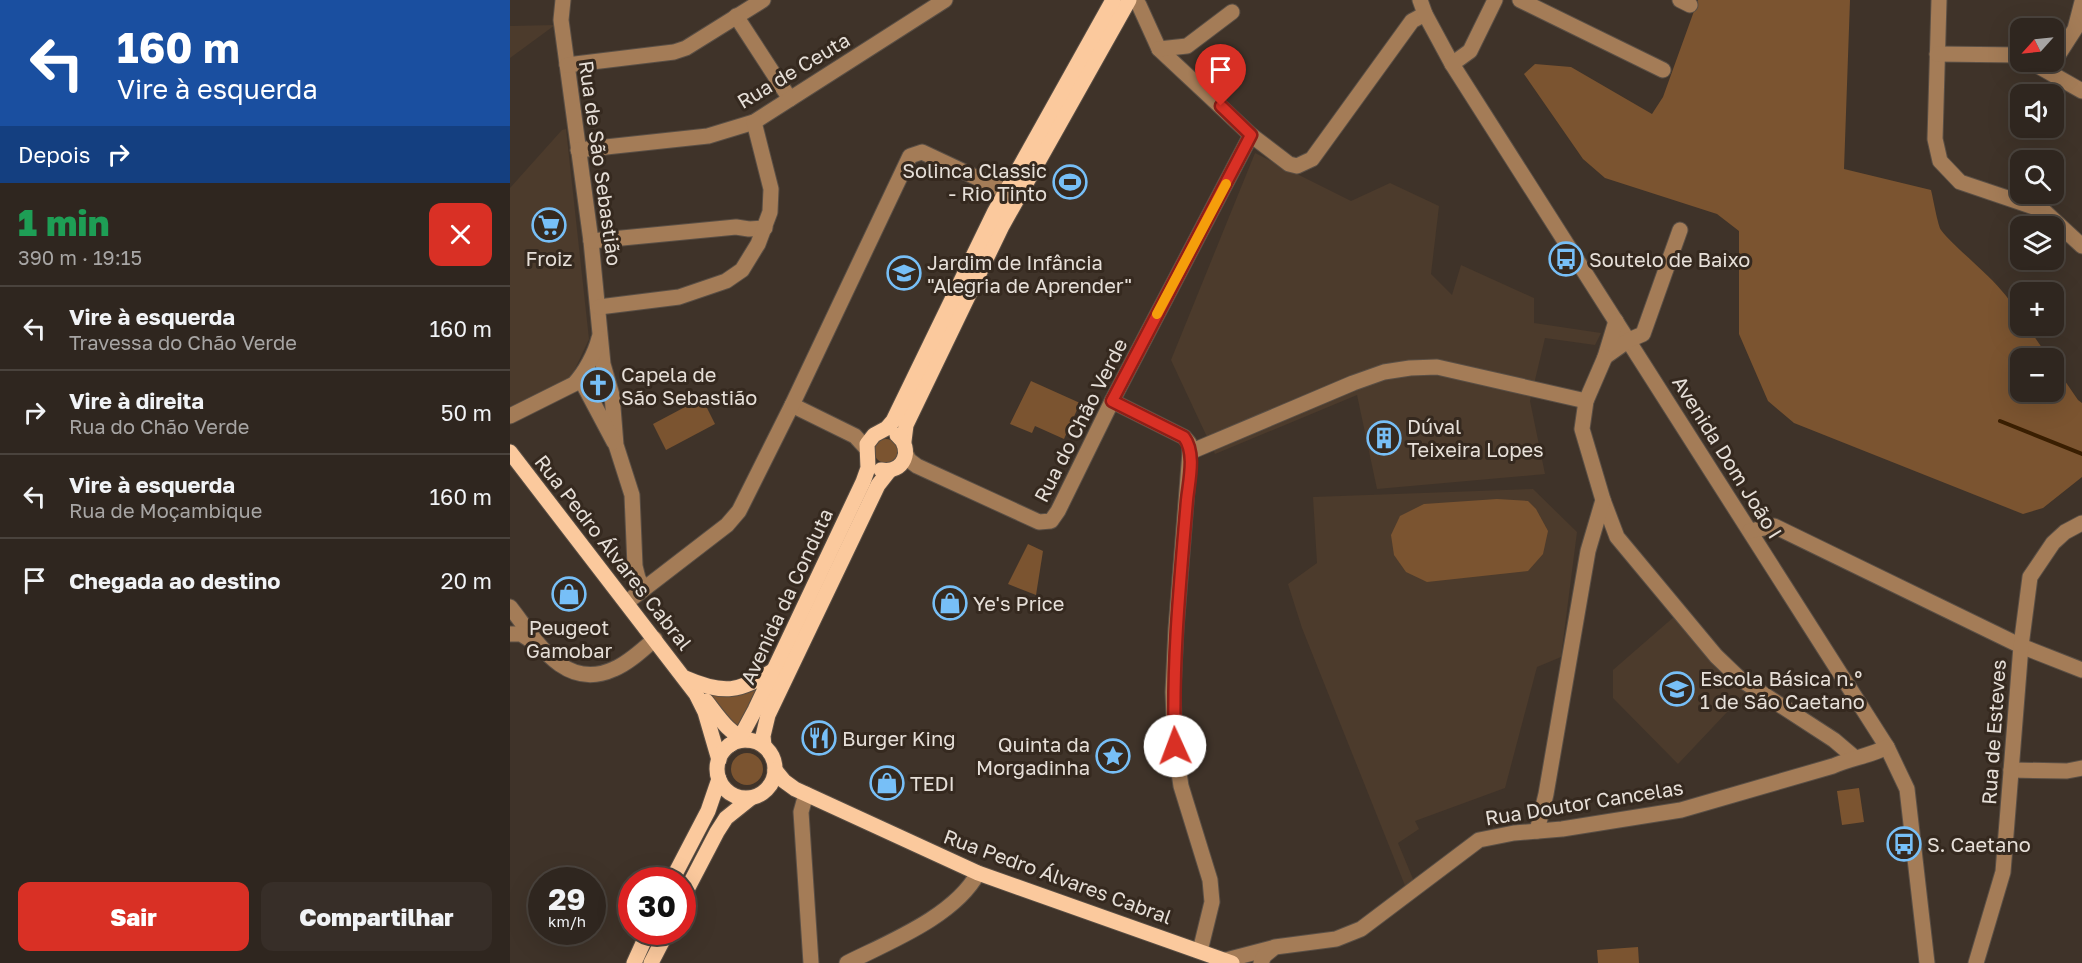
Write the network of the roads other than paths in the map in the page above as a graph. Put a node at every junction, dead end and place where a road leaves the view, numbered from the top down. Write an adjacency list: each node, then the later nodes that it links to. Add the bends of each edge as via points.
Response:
1 (562, 0): 19 (street, Rua de São Sebastião)
2 (763, 0): 13 (street)
3 (945, 0): 23 (street, Rua de Ceuta)
4 (1113, 0): 27 (main road, Avenida da Conduta)
5 (1129, 0): 46 (main road, Avenida da Conduta, via 1002,226 906,425)
6 (1134, 0): 15 (street)
7 (1495, 0): 18 (street, via 1470,51)
8 (1520, 0): 20 (street)
9 (1939, 0): 16 (street)
10 (2082, 2): 14 (street, via 2075,29)
11 (1422, 7): 18 (street, Avenida Dom João I); 25 (street, via 1312,159 1297,166 1289,164)
12 (1232, 12): 15 (street, via 1186,46)
13 (736, 16): 19 (street, via 674,52); 23 (street)
14 (2064, 46)
15 (1159, 49): 25 (street)
16 (1937, 54): 17 (street); 31 (street, via 1935,139 1940,161 1960,182 2043,210)
17 (2010, 55)
18 (1452, 64): 33 (street, Avenida Dom João I)
19 (567, 65): 26 (street, Rua de São Sebastião)
20 (1663, 70)
21 (2050, 72): 22 (street)
22 (2082, 91)
23 (790, 99): 24 (street, Rua de Ceuta)
24 (754, 122): 26 (street, Rua de Ceuta, via 708,136); 28 (street, via 771,189)
25 (1251, 135): 38 (street, Rua do Chão Verde)
26 (578, 150): 30 (street, Rua de São Sebastião)
27 (1005, 191): 40 (street, via 922,152 910,156); 42 (main road, Avenida da Conduta, via 893,422)
28 (765, 228): 30 (street, via 736,227); 32 (street, via 742,270 726,281 679,297)
29 (1680, 230): 35 (street, via 1643,334)
30 (591, 241): 32 (street, Rua de São Sebastião)
31 (2082, 246)
32 (598, 307): 34 (street, Rua de São Sebastião)
33 (1616, 321): 35 (street, Avenida Dom João I); 36 (street)
34 (601, 332): 37 (street, Rua de São Sebastião); 43 (street, Rua de São Sebastião)
35 (1629, 340): 36 (street); 49 (street, Avenida Dom João I)
36 (1605, 357): 39 (street)
37 (580, 378): 41 (street, via 568,389); 43 (street, Rua de São Sebastião)
38 (1112, 401): 45 (street, via 1184,437); 46 (street, Rua do Chão Verde, via 1051,521 1039,522)
39 (1586, 401): 45 (street, via 1437,367 1410,368 1353,382); 47 (street, via 1582,429)
40 (792, 405): 42 (street); 50 (street, via 734,519)
41 (510, 416)
42 (872, 444): 46 (main road, via 876,469); 46 (main road, via 893,432); 57 (main road, Avenida da Conduta, via 863,482)
43 (616, 445): 50 (street, Rua de São Sebastião, via 632,495 634,566)
44 (510, 452): 51 (main road, Rua Pedro Álvares Cabral)
45 (1190, 453): 79 (street, via 1173,692 1181,786 1210,880 1212,902)
46 (903, 460): 61 (main road, Avenida da Conduta, via 882,478 873,494 768,715)
47 (1602, 500): 63 (street, via 1617,537 1716,656 1740,679 1834,740); 71 (street, via 1588,551)
48 (2082, 523): 55 (street, Rua de Esteves, via 2054,543 2030,578)
49 (1750, 531): 55 (street, via 1774,526); 62 (street, Avenida Dom João I)
50 (644, 589): 51 (street)
51 (627, 602): 54 (main road, Rua Pedro Álvares Cabral)
52 (510, 607): 56 (street)
53 (510, 634): 56 (street, via 520,634)
54 (655, 639): 56 (street, via 616,669 592,674 562,668); 59 (main road, Rua Pedro Álvares Cabral)
55 (2021, 646): 58 (street); 67 (street, Rua de Esteves)
56 (542, 648)
57 (774, 670): 59 (main road, via 754,683 733,689); 60 (main road, Avenida da Conduta)
58 (2082, 670)
59 (685, 678): 60 (main road, Rua Pedro Álvares Cabral); 64 (main road, Rua Pedro Álvares Cabral, via 705,712)
60 (739, 741): 61 (main road); 64 (main road, via 723,752)
61 (764, 747): 66 (main road)
62 (1887, 747): 63 (street, Rua Doutor Cancelas); 87 (street, Avenida Dom João I, via 1908,789)
63 (1854, 758): 71 (street, Rua Doutor Cancelas, via 1681,810)
64 (719, 760): 68 (main road)
65 (2082, 768): 67 (street)
66 (775, 770): 69 (main road, Rua Pedro Álvares Cabral, via 784,781); 70 (main road, via 768,788)
67 (2011, 770): 88 (street, Rua de Esteves, via 2003,872)
68 (720, 779): 70 (main road, via 732,794 741,798); 72 (main road)
69 (806, 794): 70 (main road, Rua Pedro Álvares Cabral); 73 (main road, Rua Pedro Álvares Cabral); 84 (street, via 801,812)
70 (756, 796): 74 (main road, via 726,818)
71 (1537, 831): 78 (street, Rua Doutor Cancelas, via 1479,840 1361,929 1336,939)
72 (679, 867)
73 (978, 873): 79 (main road, Rua Pedro Álvares Cabral); 85 (street, via 960,898 939,914)
74 (696, 874)
75 (643, 945): 81 (main road)
76 (649, 945): 82 (street)
77 (660, 945): 83 (main road)
78 (1275, 947): 80 (street, Rua Doutor Cancelas); 86 (street)
79 (1200, 951): 80 (main road, Rua Pedro Álvares Cabral)
80 (1229, 962)
81 (634, 963)
82 (641, 963)
83 (651, 963)
84 (811, 963)
85 (847, 963)
86 (1261, 963)
87 (1927, 963)
88 (1976, 963)

